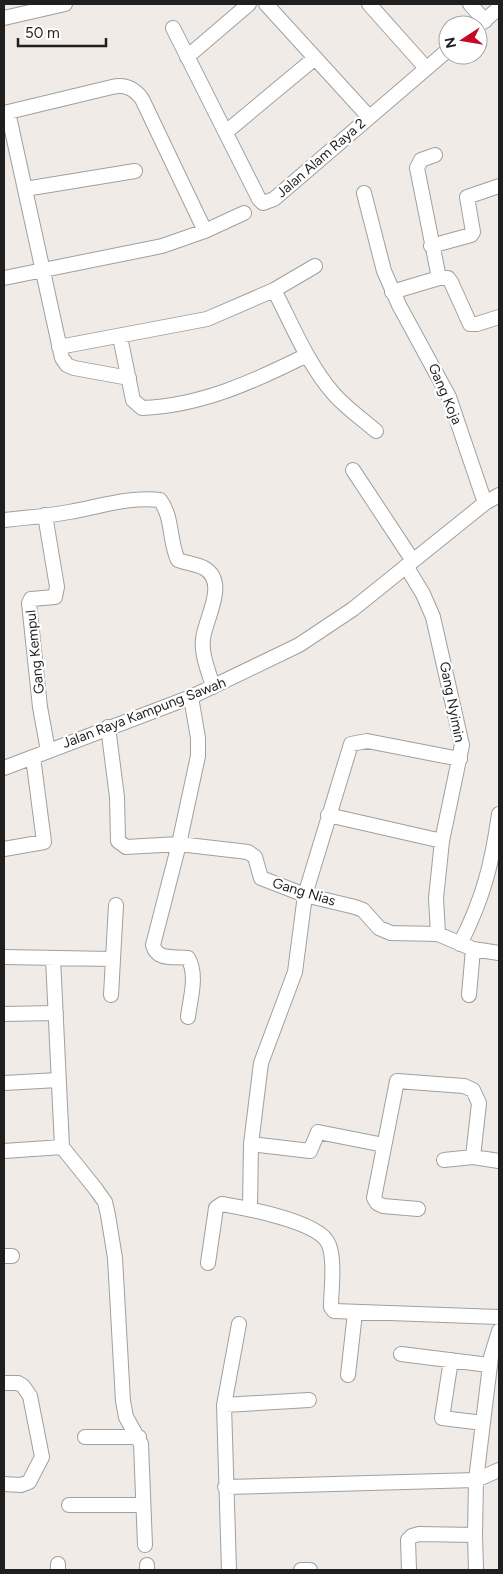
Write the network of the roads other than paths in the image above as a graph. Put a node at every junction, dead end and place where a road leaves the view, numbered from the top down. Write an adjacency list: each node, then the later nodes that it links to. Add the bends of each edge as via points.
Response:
1 (65, 4): 9 (street)
2 (249, 4): 11 (street)
3 (266, 4): 12 (street, Jalan Alam Raya 2)
4 (369, 4): 14 (street)
5 (470, 4): 7 (street)
6 (499, 8): 8 (street)
7 (476, 15)
8 (488, 17)
9 (4, 18)
10 (173, 28): 11 (street, Jalan Alam Raya 2)
11 (187, 57): 17 (street, Jalan Alam Raya 2)
12 (316, 58): 16 (street, Jalan Alam Raya 2); 17 (street)
13 (438, 58): 14 (street, Jalan Alam Raya 2)
14 (426, 68): 16 (street, Jalan Alam Raya 2)
15 (6, 113): 21 (street); 24 (street, via 112,87 130,87 142,99)
16 (369, 117): 17 (street, Jalan Alam Raya 2, via 274,199 266,202 258,199)
17 (226, 132)
18 (436, 155): 25 (street, via 422,160 417,168)
19 (135, 171): 21 (street)
20 (499, 186): 25 (street, via 468,197 471,236)
21 (25, 189): 27 (street)
22 (364, 193): 31 (street, Gang Koja)
23 (244, 213): 24 (street)
24 (205, 231): 27 (street, via 162,246)
25 (431, 246): 29 (street)
26 (315, 266): 30 (street)
27 (42, 270): 28 (street); 34 (street)
28 (4, 278)
29 (439, 278): 31 (street); 32 (street, via 448,278 451,282 470,324)
30 (274, 290): 33 (street, via 207,319); 35 (street)
31 (392, 292): 40 (street, Gang Koja, via 449,397)
32 (499, 317)
33 (120, 337): 34 (street); 36 (street)
34 (59, 347): 36 (street, via 67,365)
35 (308, 355): 36 (street, via 243,386 156,407 142,408 136,404); 37 (street, via 334,394)
36 (129, 378)
37 (376, 431)
38 (353, 470): 43 (street, Gang Nyimin)
39 (499, 495): 40 (street, Jalan Raya Kampung Sawah)
40 (485, 502): 43 (street, Jalan Raya Kampung Sawah)
41 (45, 515): 42 (street); 44 (street, via 106,504 160,500 167,512 178,560 205,568 214,581 214,600 202,641); 47 (street, Gang Kempul, via 56,592 55,596 31,599 29,604)
42 (4, 520)
43 (409, 563): 44 (street, Jalan Raya Kampung Sawah, via 353,609 299,645); 49 (street, Gang Nyimin, via 433,617 462,745)
44 (213, 687): 45 (street, Jalan Raya Kampung Sawah)
45 (191, 697): 46 (street, Jalan Raya Kampung Sawah); 54 (street, via 198,756)
46 (108, 727): 47 (street, Jalan Raya Kampung Sawah); 54 (street, via 117,797 118,841 126,847)
47 (48, 750): 48 (street, Jalan Raya Kampung Sawah)
48 (33, 757): 50 (street, Jalan Raya Kampung Sawah); 55 (street, via 44,842)
49 (460, 759): 52 (street, via 368,741 351,744); 53 (street, Gang Nyimin)
50 (4, 768)
51 (499, 814): 59 (street, via 494,853)
52 (328, 815): 53 (street); 56 (street)
53 (442, 842): 58 (street, Gang Nyimin, via 436,898)
54 (179, 844): 56 (street, Gang Nias, via 248,852 255,857 261,878); 68 (street, via 153,945 154,952 160,956 188,958 192,965)
55 (4, 849)
56 (305, 895): 58 (street, Gang Nias, via 363,910 379,928 391,933); 71 (street, via 295,972 260,1063)
57 (116, 905): 63 (street)
58 (438, 934): 59 (street)
59 (466, 947): 60 (street); 65 (street)
60 (499, 953)
61 (4, 958): 62 (street)
62 (53, 958): 63 (street); 66 (street)
63 (112, 959): 64 (street)
64 (111, 995)
65 (469, 995)
66 (56, 1013): 67 (street); 69 (street)
67 (4, 1014)
68 (188, 1018)
69 (58, 1080): 70 (street); 73 (street)
70 (4, 1082)
71 (251, 1144): 72 (street, via 310,1151 318,1132); 78 (street)
72 (384, 1145): 75 (street, via 397,1082 464,1086 473,1090 479,1103); 79 (street, via 374,1198 383,1206)
73 (62, 1147): 74 (street); 94 (street, via 95,1188 108,1215 114,1258 123,1400 126,1417)
74 (4, 1151)
75 (473, 1157): 76 (street); 77 (street)
76 (444, 1160)
77 (499, 1161)
78 (250, 1208): 80 (street, via 222,1204 216,1208); 81 (street, via 307,1227 327,1241 332,1255 331,1307 334,1311)
79 (418, 1209)
80 (208, 1263)
81 (355, 1313): 82 (street); 88 (street)
82 (499, 1317)
83 (239, 1324): 91 (street)
84 (499, 1331): 87 (street)
85 (401, 1354): 86 (street)
86 (451, 1360): 87 (street); 92 (street, via 442,1418)
87 (490, 1366): 92 (street)
88 (348, 1375)
89 (4, 1383): 97 (street, via 18,1383 27,1391 42,1446 42,1457 29,1482)
90 (309, 1400): 91 (street)
91 (224, 1405): 98 (street)
92 (483, 1423): 96 (street)
93 (85, 1437): 94 (street)
94 (139, 1437): 100 (street, via 142,1444)
95 (499, 1470): 96 (street)
96 (476, 1480): 98 (street); 101 (street)
97 (4, 1484)
98 (225, 1487): 103 (street)
99 (69, 1505): 100 (street)
100 (143, 1505): 102 (street)
101 (475, 1535): 106 (street, via 412,1536 408,1540); 107 (street)
102 (145, 1545)
103 (229, 1570)
104 (301, 1570): 105 (street)
105 (310, 1570)
106 (409, 1570)
107 (476, 1570)

